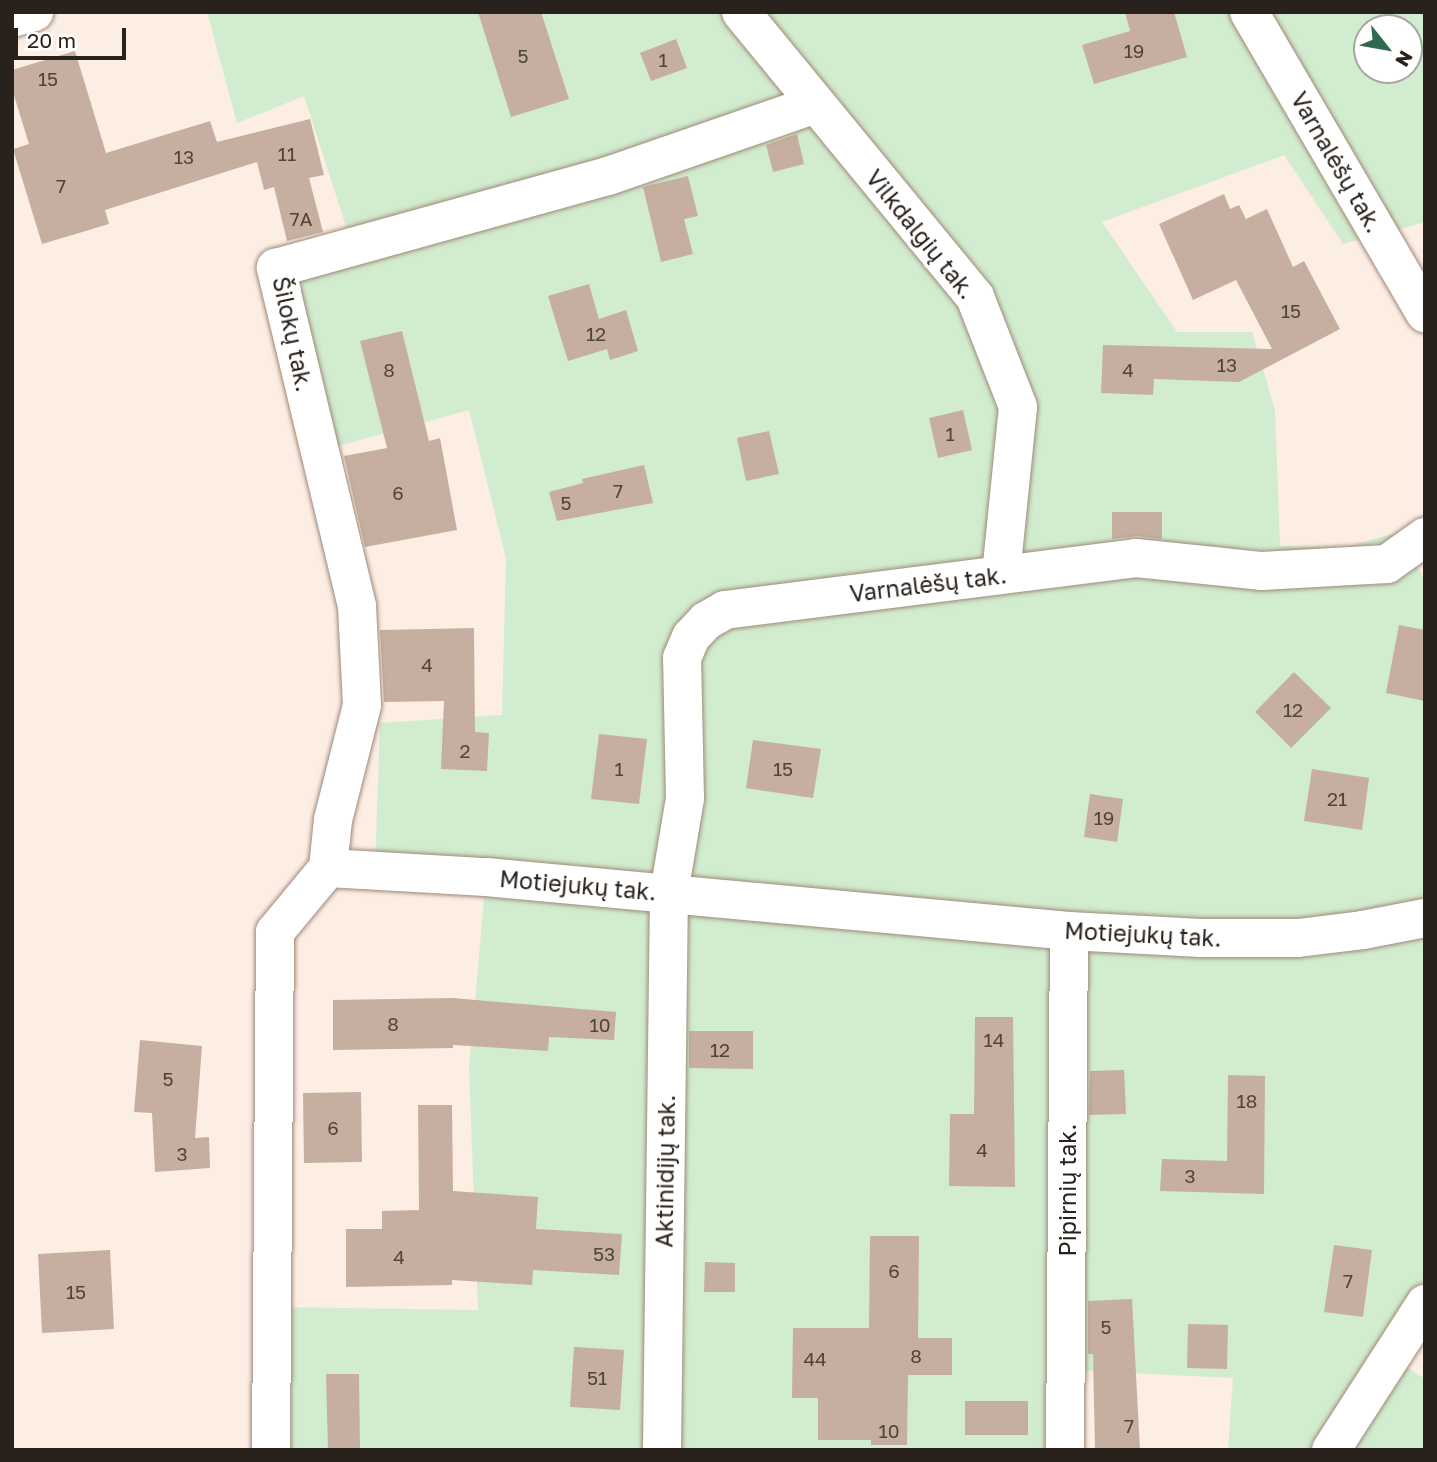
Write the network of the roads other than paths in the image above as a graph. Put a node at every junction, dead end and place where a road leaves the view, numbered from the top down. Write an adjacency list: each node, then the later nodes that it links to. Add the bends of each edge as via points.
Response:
1 (34, 12): 4 (street)
2 (741, 12): 5 (street, Vilkdalgių tak.)
3 (1249, 12): 6 (street, Varnalėšų tak.)
4 (12, 18)
5 (816, 104): 8 (street, Vilkdalgių tak., via 975,298 1018,407); 9 (street, Šilokų tak., via 608,176 276,268 357,606 362,705 333,820)
6 (1425, 313)
7 (1425, 537): 8 (street, Varnalėšų tak., via 1387,564 1262,571 1136,558)
8 (1001, 575): 10 (street, Varnalėšų tak., via 725,610 706,621 691,637 682,658 685,799)
9 (328, 868): 10 (street, Motiejukų tak.); 14 (street, via 275,932)
10 (669, 892): 12 (street, Motiejukų tak.); 15 (street, Aktinidijų tak.)
11 (1425, 918): 12 (street, Motiejukų tak., via 1298,937 1201,938)
12 (1069, 931): 16 (street, Pipirnių tak.)
13 (1425, 1304): 17 (street)
14 (271, 1450)
15 (662, 1450)
16 (1065, 1450)
17 (1331, 1450)

